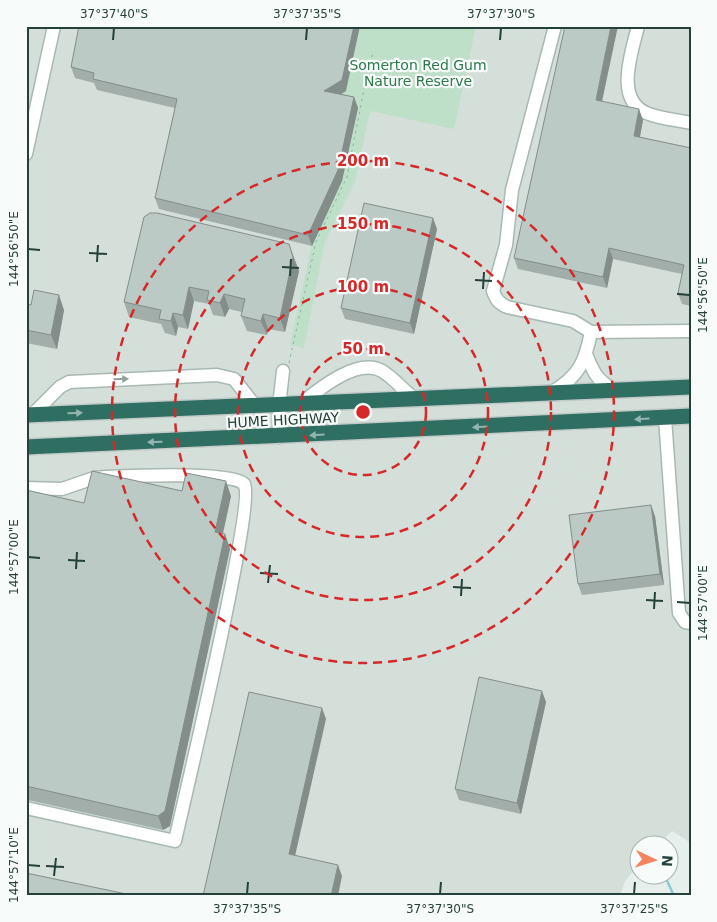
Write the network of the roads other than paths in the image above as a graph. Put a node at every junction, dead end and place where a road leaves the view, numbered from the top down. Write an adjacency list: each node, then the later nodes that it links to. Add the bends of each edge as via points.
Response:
1 (54, 26): 5 (street)
2 (555, 26): 7 (street, via 512,190 506,245 493,291 498,302 507,307 573,322)
3 (638, 26): 4 (street, via 627,90 633,104 647,114)
4 (691, 123)
5 (26, 154)
6 (691, 331): 7 (street)
7 (590, 332): 8 (street)
8 (586, 354): 11 (street, via 600,382); 12 (street, via 569,382)
9 (283, 370): 15 (street)
10 (691, 387): 11 (highway, HUME HIGHWAY)
11 (615, 391): 12 (highway, HUME HIGHWAY)
12 (549, 394): 13 (highway, HUME HIGHWAY)
13 (415, 400): 14 (highway, HUME HIGHWAY); 14 (street, via 380,370 360,369 346,372)
14 (299, 405): 15 (highway, HUME HIGHWAY)
15 (279, 406): 16 (highway, HUME HIGHWAY); 20 (street)
16 (256, 407): 17 (highway, HUME HIGHWAY, one-way to 16); 17 (street, HUME HIGHWAY, one-way to 16, via 69,382 217,375 234,379)
17 (30, 415)
18 (691, 416): 19 (highway, HUME HIGHWAY)
19 (665, 418): 20 (highway, HUME HIGHWAY, one-way to 20); 23 (street, via 679,613 685,622)
20 (279, 436): 21 (highway, HUME HIGHWAY, one-way to 21)
21 (26, 447)
22 (26, 488): 24 (street, via 62,489 106,477 215,476 240,481 247,494 238,553 175,841)
23 (691, 624)
24 (26, 808)

